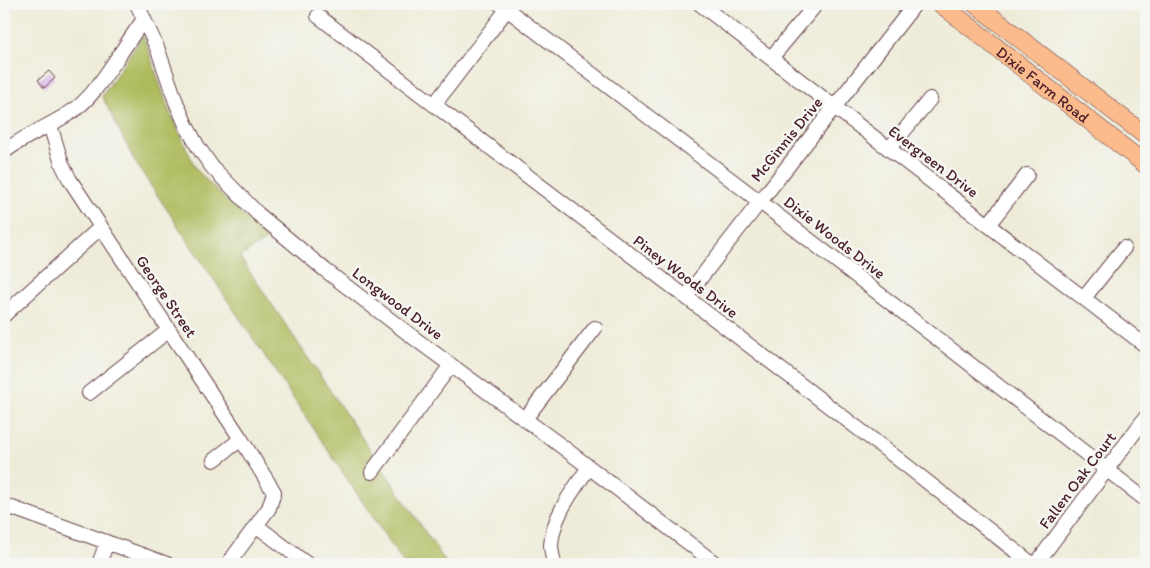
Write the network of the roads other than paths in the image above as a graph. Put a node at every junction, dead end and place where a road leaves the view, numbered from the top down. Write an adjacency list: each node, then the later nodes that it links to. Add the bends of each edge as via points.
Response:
1 (137, 4): 9 (street, Longwood Drive)
2 (700, 4): 10 (street, Evergreen Drive)
3 (915, 4): 13 (street, McGinnis Drive)
4 (941, 4): 18 (main road, Dixie Farm Road)
5 (975, 4): 15 (main road, Dixie Farm Road)
6 (506, 5): 12 (street); 20 (street, Dixie Woods Drive)
7 (813, 8): 10 (street)
8 (318, 16): 12 (street, Piney Woods Drive)
9 (144, 19): 14 (street, via 91,94); 30 (street, Longwood Drive, via 186,125 212,167 258,214 325,270)
10 (771, 58): 13 (street, Evergreen Drive)
11 (930, 99): 16 (street)
12 (434, 105): 24 (street, Piney Woods Drive)
13 (835, 107): 16 (street, Evergreen Drive); 20 (street, McGinnis Drive)
14 (50, 125): 17 (street); 22 (street, George Street, via 70,180)
15 (1146, 136)
16 (889, 148): 21 (street, Evergreen Drive)
17 (4, 152)
18 (1146, 165)
19 (1027, 175): 21 (street)
20 (759, 201): 24 (street, McGinnis Drive); 37 (street, Dixie Woods Drive)
21 (988, 225): 25 (street, Evergreen Drive)
22 (101, 227): 26 (street); 28 (street, George Street)
23 (1124, 248): 25 (street)
24 (686, 297): 49 (street, Piney Woods Drive)
25 (1084, 298): 29 (street, Evergreen Drive)
26 (4, 314)
27 (595, 328): 33 (street)
28 (169, 330): 31 (street); 34 (street, George Street)
29 (1146, 346)
30 (451, 365): 33 (street, Longwood Drive); 38 (street)
31 (89, 393)
32 (1146, 417): 37 (street, Fallen Oak Court)
33 (525, 419): 36 (street, Longwood Drive)
34 (241, 439): 35 (street); 41 (street, George Street, via 274,492 269,508)
35 (214, 460)
36 (589, 467): 47 (street, via 560,511 551,546); 48 (street, Longwood Drive)
37 (1107, 469): 39 (street, Dixie Woods Drive); 49 (street, Fallen Oak Court)
38 (372, 472)
39 (1146, 500)
40 (4, 505): 42 (street)
41 (257, 526): 45 (street); 46 (street)
42 (106, 542): 43 (street); 44 (street)
43 (99, 564)
44 (167, 564)
45 (228, 564)
46 (307, 564)
47 (554, 564)
48 (716, 564)
49 (1034, 564)

